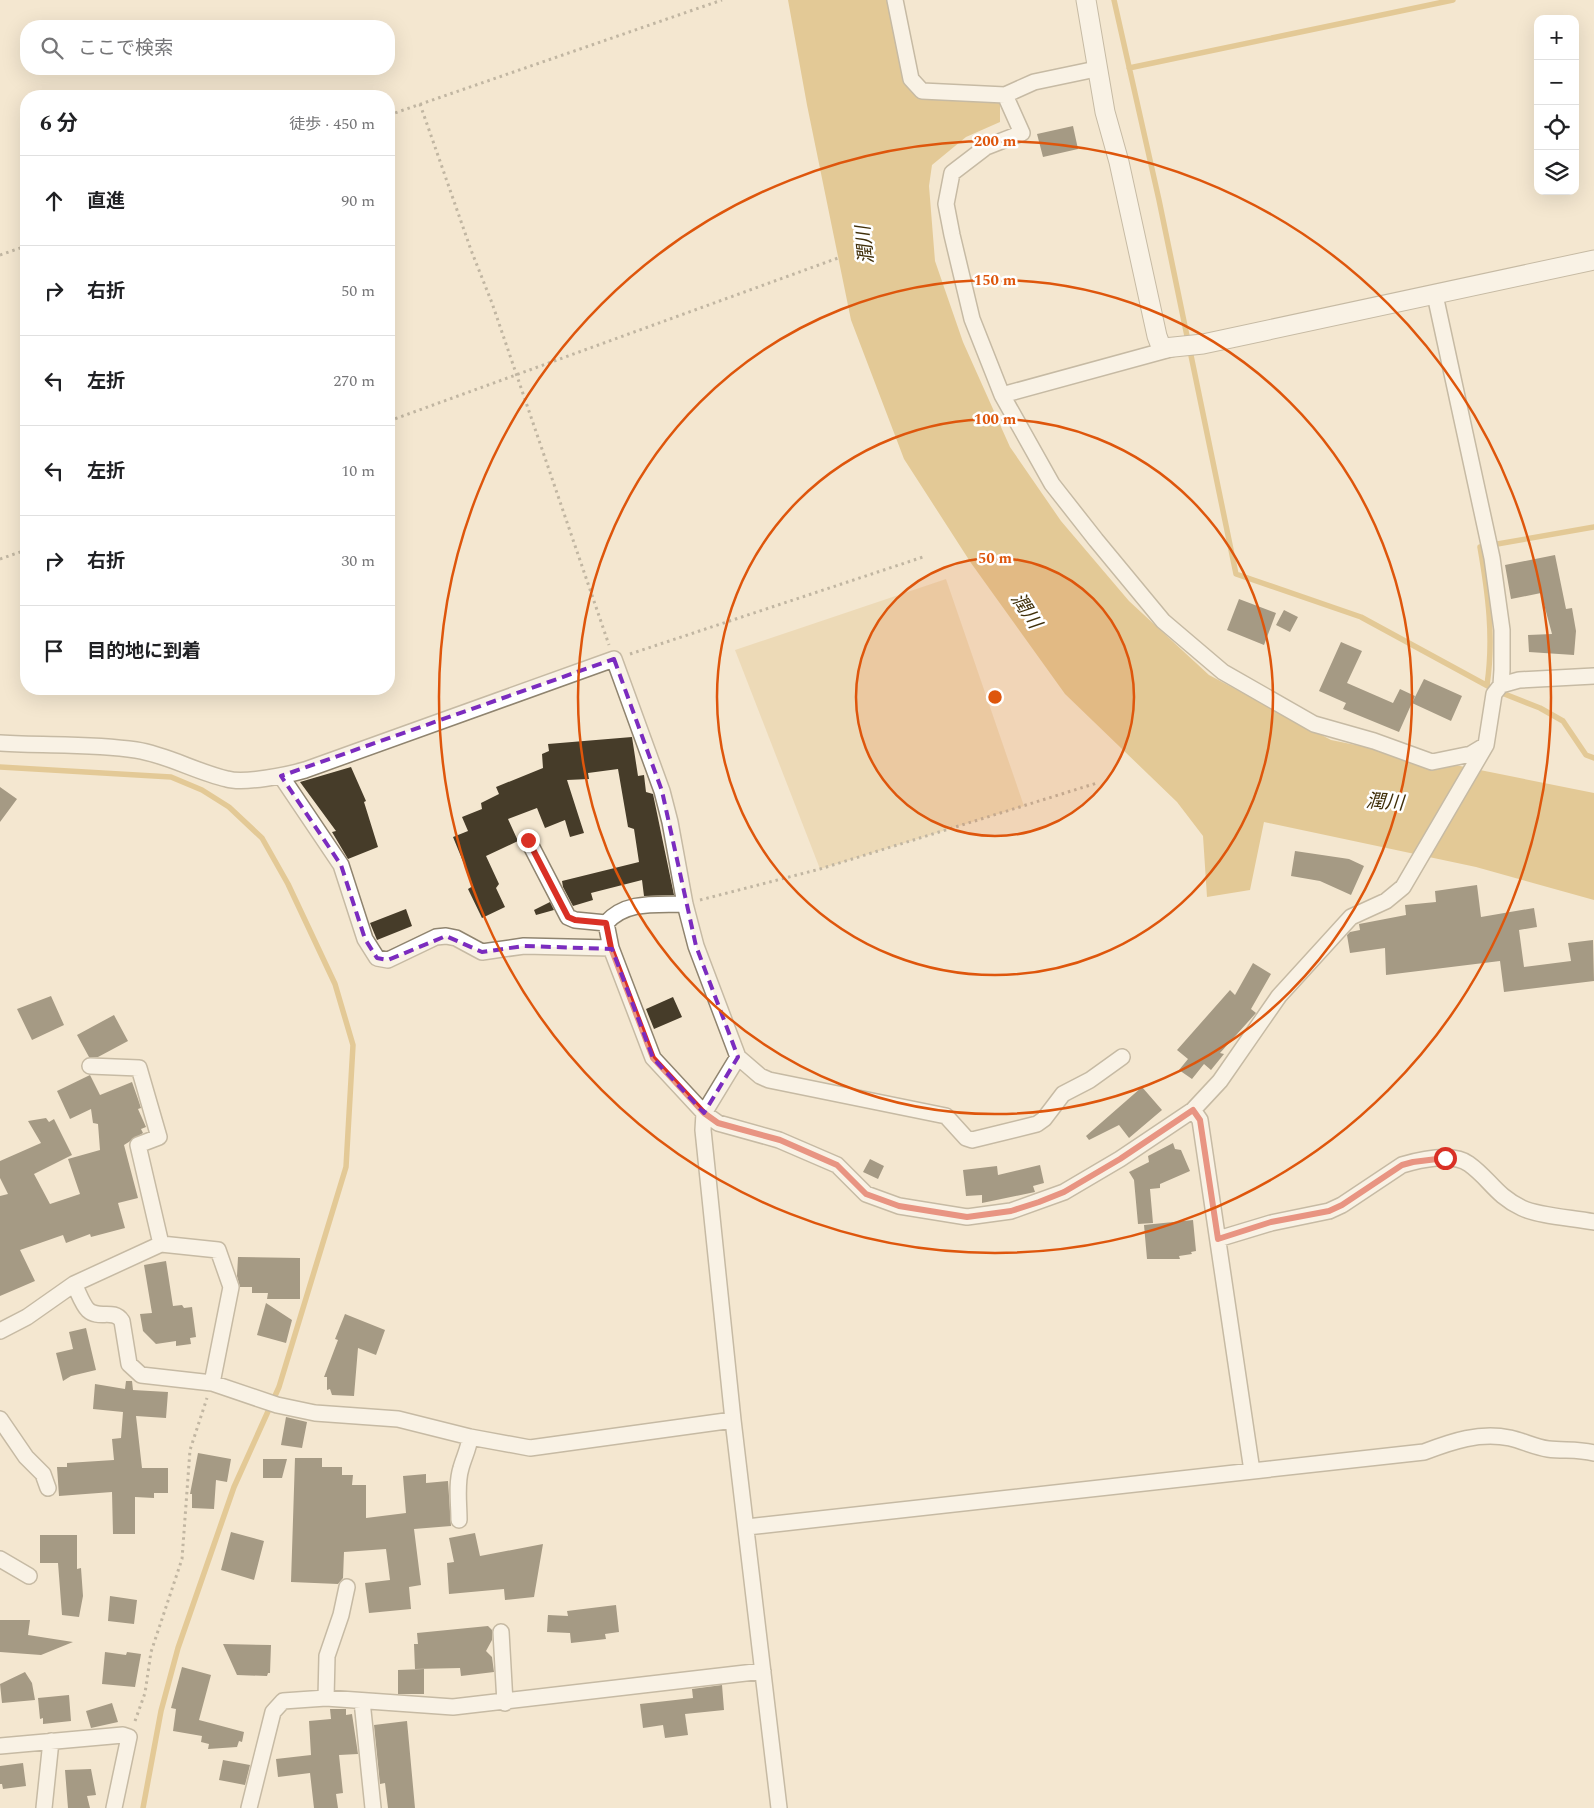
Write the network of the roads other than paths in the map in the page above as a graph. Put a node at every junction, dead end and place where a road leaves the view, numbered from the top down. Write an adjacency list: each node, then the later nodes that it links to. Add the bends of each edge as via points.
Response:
1 (895, 0): 4 (street, via 911,79 922,91)
2 (1086, 0): 3 (street)
3 (1096, 71): 4 (street, via 1034,82); 7 (street, via 1157,336 1164,348)
4 (1005, 95): 8 (street, via 1022,133 986,147 952,173 946,204 972,318)
5 (1594, 260): 6 (street)
6 (1435, 295): 7 (street); 10 (street, via 1492,558 1502,630)
7 (1174, 348): 8 (street)
8 (1002, 395): 12 (street, via 1052,484 1096,540 1163,621 1223,672 1314,724 1432,762 1470,754)
9 (1594, 676): 10 (street, via 1519,680)
10 (1501, 685): 12 (street, via 1494,694)
11 (0, 743): 13 (street, via 136,750 228,780)
12 (1486, 745): 21 (street, via 1403,887 1386,901 1351,917 1279,996 1220,1081)
13 (280, 776): 15 (street, via 315,767 614,659 662,791); 17 (street, via 341,865 365,939 377,958 388,960 436,937 446,936 482,952 524,946)
14 (528, 840): 16 (street, via 568,917)
15 (685, 904): 16 (street, via 641,904); 18 (street, via 706,976)
16 (606, 923): 17 (street)
17 (611, 948): 22 (street, via 653,1058)
18 (738, 1057): 19 (street, via 769,1080 946,1116 966,1138 972,1140 1037,1124 1063,1094); 22 (street)
19 (1122, 1057)
20 (90, 1066): 25 (street, via 139,1068 159,1137 138,1145)
21 (1193, 1110): 22 (street, via 1064,1192 1011,1211 967,1217 899,1206 866,1194 837,1165 780,1140 718,1123); 24 (street, via 1200,1120)
22 (704, 1113): 30 (street, via 703,1130)
23 (1594, 1222): 24 (street, via 1525,1209 1504,1199 1470,1164 1445,1158 1402,1165 1329,1211 1271,1222)
24 (1218, 1239): 33 (street)
25 (161, 1244): 26 (street); 28 (street, via 218,1250 231,1287)
26 (74, 1284): 27 (street, via 27,1317); 28 (street, via 88,1310 97,1314 114,1314 122,1321 129,1364 134,1371 140,1375)
27 (0, 1331)
28 (212, 1383): 31 (street, via 278,1406 315,1413 398,1419)
29 (0, 1419): 34 (street, via 26,1457 43,1474)
30 (733, 1420): 31 (street, via 530,1448); 36 (street)
31 (470, 1437): 35 (street, via 461,1468)
32 (1594, 1453): 33 (street, via 1577,1449 1548,1449 1509,1438 1481,1435 1458,1439 1424,1452)
33 (1252, 1471): 36 (street)
34 (48, 1488)
35 (459, 1520)
36 (747, 1527): 41 (street)
37 (0, 1559): 38 (street)
38 (29, 1576)
39 (347, 1587): 42 (street, via 327,1656)
40 (501, 1632): 44 (street)
41 (763, 1671): 44 (street); 51 (street)
42 (326, 1698): 43 (street); 49 (street, via 283,1701 277,1705)
43 (362, 1701): 44 (street, via 453,1707); 50 (street)
44 (506, 1703)
45 (51, 1741): 46 (street); 47 (street); 48 (street, via 129,1737)
46 (0, 1746)
47 (44, 1808)
48 (114, 1808)
49 (249, 1808)
50 (373, 1808)
51 (779, 1808)

